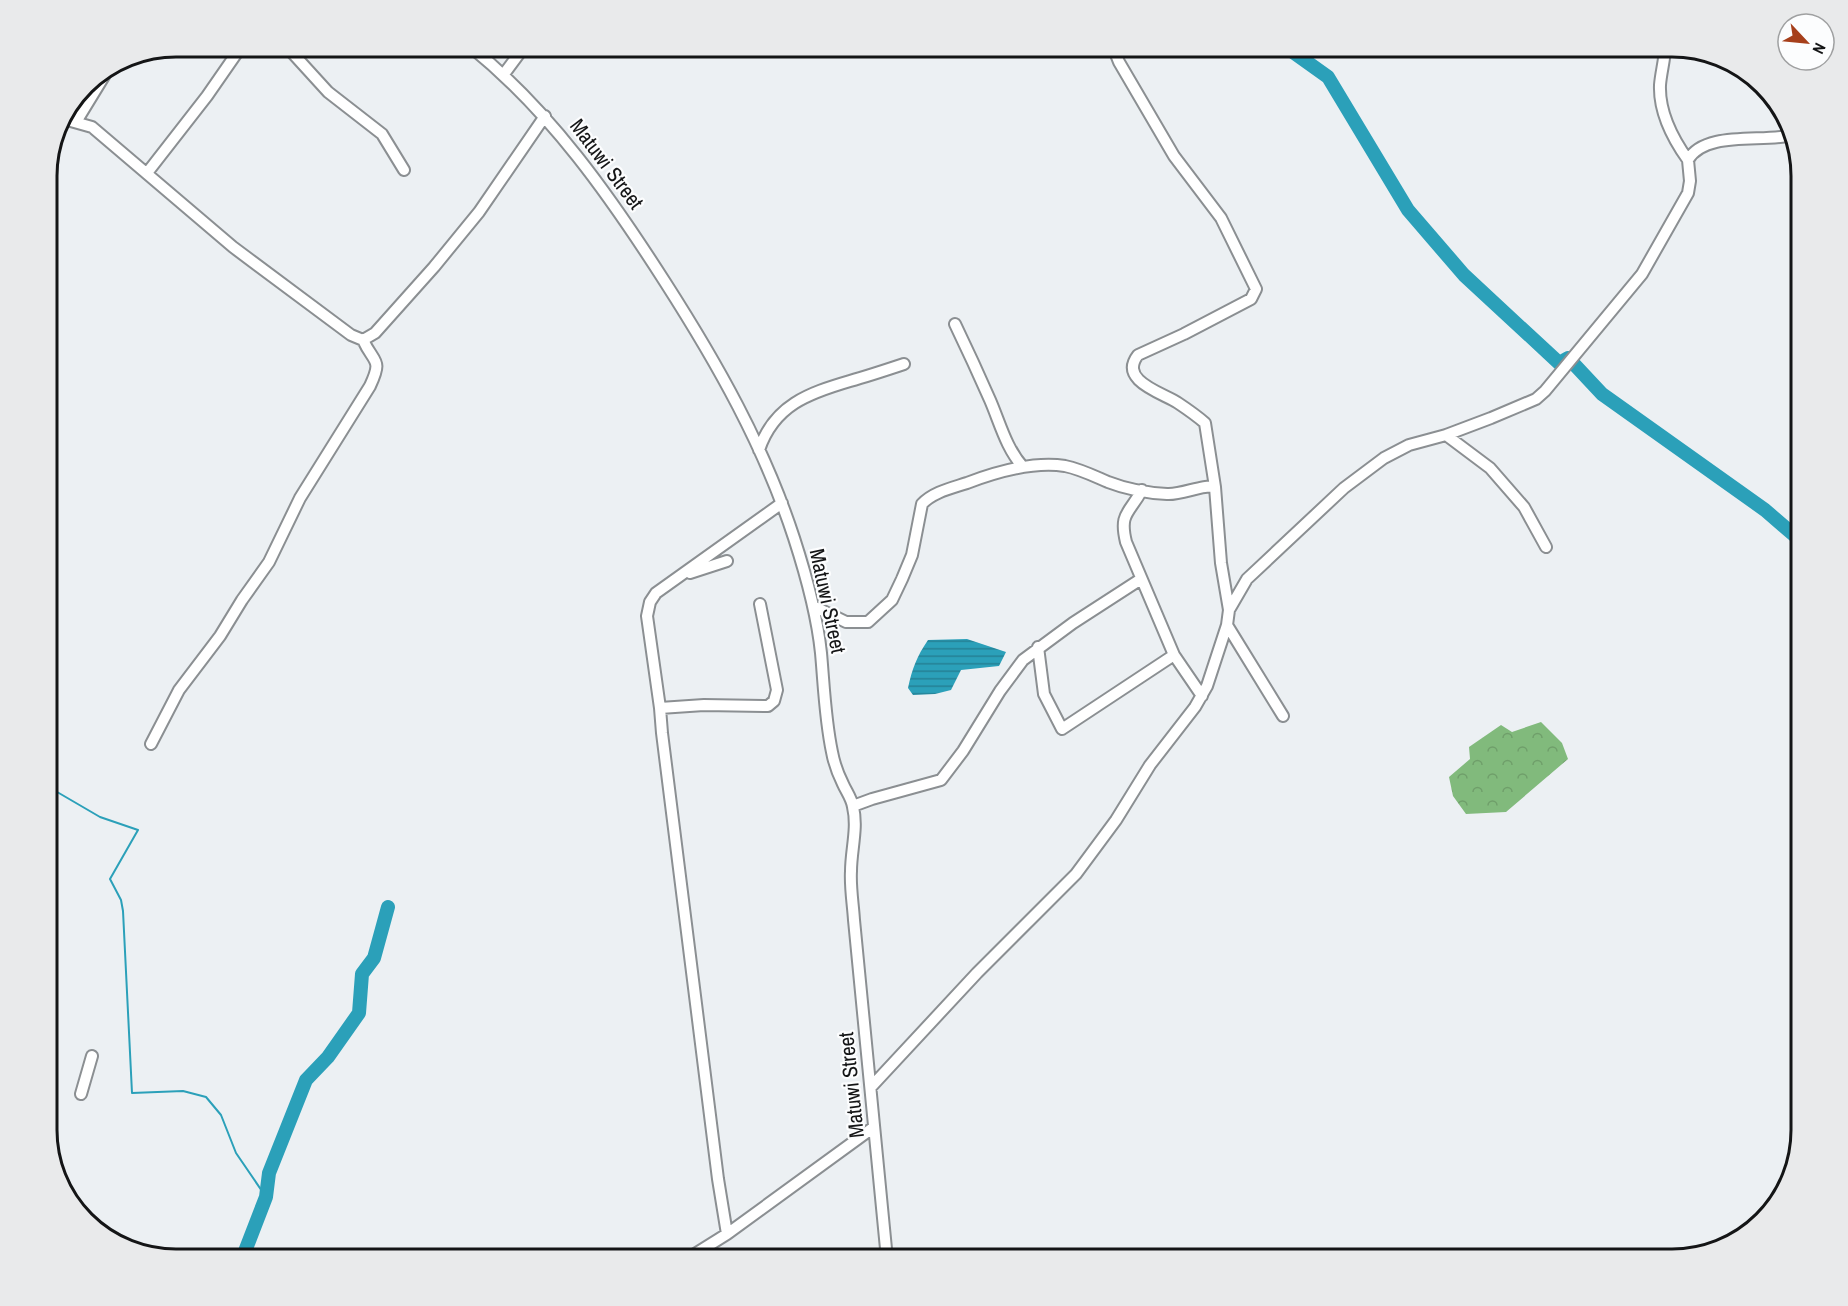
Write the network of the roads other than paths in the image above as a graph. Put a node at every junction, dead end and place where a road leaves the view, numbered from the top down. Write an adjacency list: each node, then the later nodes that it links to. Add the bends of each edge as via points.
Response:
1 (234, 57): 15 (street)
2 (297, 57): 14 (street, via 328,92 382,134)
3 (484, 57): 7 (street, Matuwi Street)
4 (516, 57): 7 (street)
5 (1117, 57): 22 (street, via 1174,156 1221,218 1256,289 1251,299 1138,355 1134,361 1134,370 1147,387 1205,423)
6 (1664, 57): 13 (street, via 1662,105 1670,130)
7 (504, 74): 9 (street, Matuwi Street)
8 (96, 89): 11 (street)
9 (545, 116): 17 (street, via 454,244 375,333); 20 (street, Matuwi Street, via 594,176 652,262 721,372)
10 (71, 121): 11 (street)
11 (76, 122): 15 (street, via 92,127)
12 (1784, 136): 13 (street, via 1714,143 1694,152)
13 (1688, 160): 19 (street, via 1688,193 1650,263 1554,382 1536,399)
14 (404, 170)
15 (147, 173): 17 (street, via 233,247)
16 (955, 324): 21 (street, via 1006,441)
17 (363, 340): 38 (street, via 378,367 370,386 300,498 269,562 179,690)
18 (904, 364): 20 (street, via 823,388 794,402 771,426)
19 (1446, 435): 25 (street, via 1490,468 1524,507); 31 (street, via 1409,445 1359,475 1246,579)
20 (759, 450): 24 (street, Matuwi Street)
21 (1023, 467): 23 (street, via 1064,466); 30 (street, via 928,497 922,504 912,555 892,600 868,622 846,622)
22 (1215, 487): 23 (street, via 1168,494); 31 (street)
23 (1142, 490): 28 (street, via 1126,513 1122,527)
24 (782, 503): 27 (street); 30 (street, Matuwi Street)
25 (1546, 547)
26 (727, 561): 27 (street)
27 (676, 577): 36 (street, via 656,593 647,615)
28 (1141, 579): 33 (street); 34 (street)
29 (760, 604): 36 (street, via 777,690 774,702 768,706)
30 (813, 606): 39 (street, Matuwi Street, via 831,749)
31 (1229, 610): 32 (street)
32 (1227, 625): 35 (street); 37 (street)
33 (1038, 647): 34 (street, via 1044,694 1062,729); 39 (street, via 1000,691 941,780)
34 (1174, 655): 35 (street)
35 (1202, 696): 41 (street, via 1076,874)
36 (660, 708): 44 (street)
37 (1283, 716)
38 (151, 744)
39 (853, 807): 41 (street, Matuwi Street, via 855,843 851,871)
40 (92, 1056): 42 (street)
41 (871, 1087): 43 (street, Matuwi Street)
42 (81, 1094)
43 (874, 1126): 44 (street); 46 (street, Matuwi Street)
44 (727, 1234): 45 (street)
45 (704, 1249)
46 (886, 1249)

